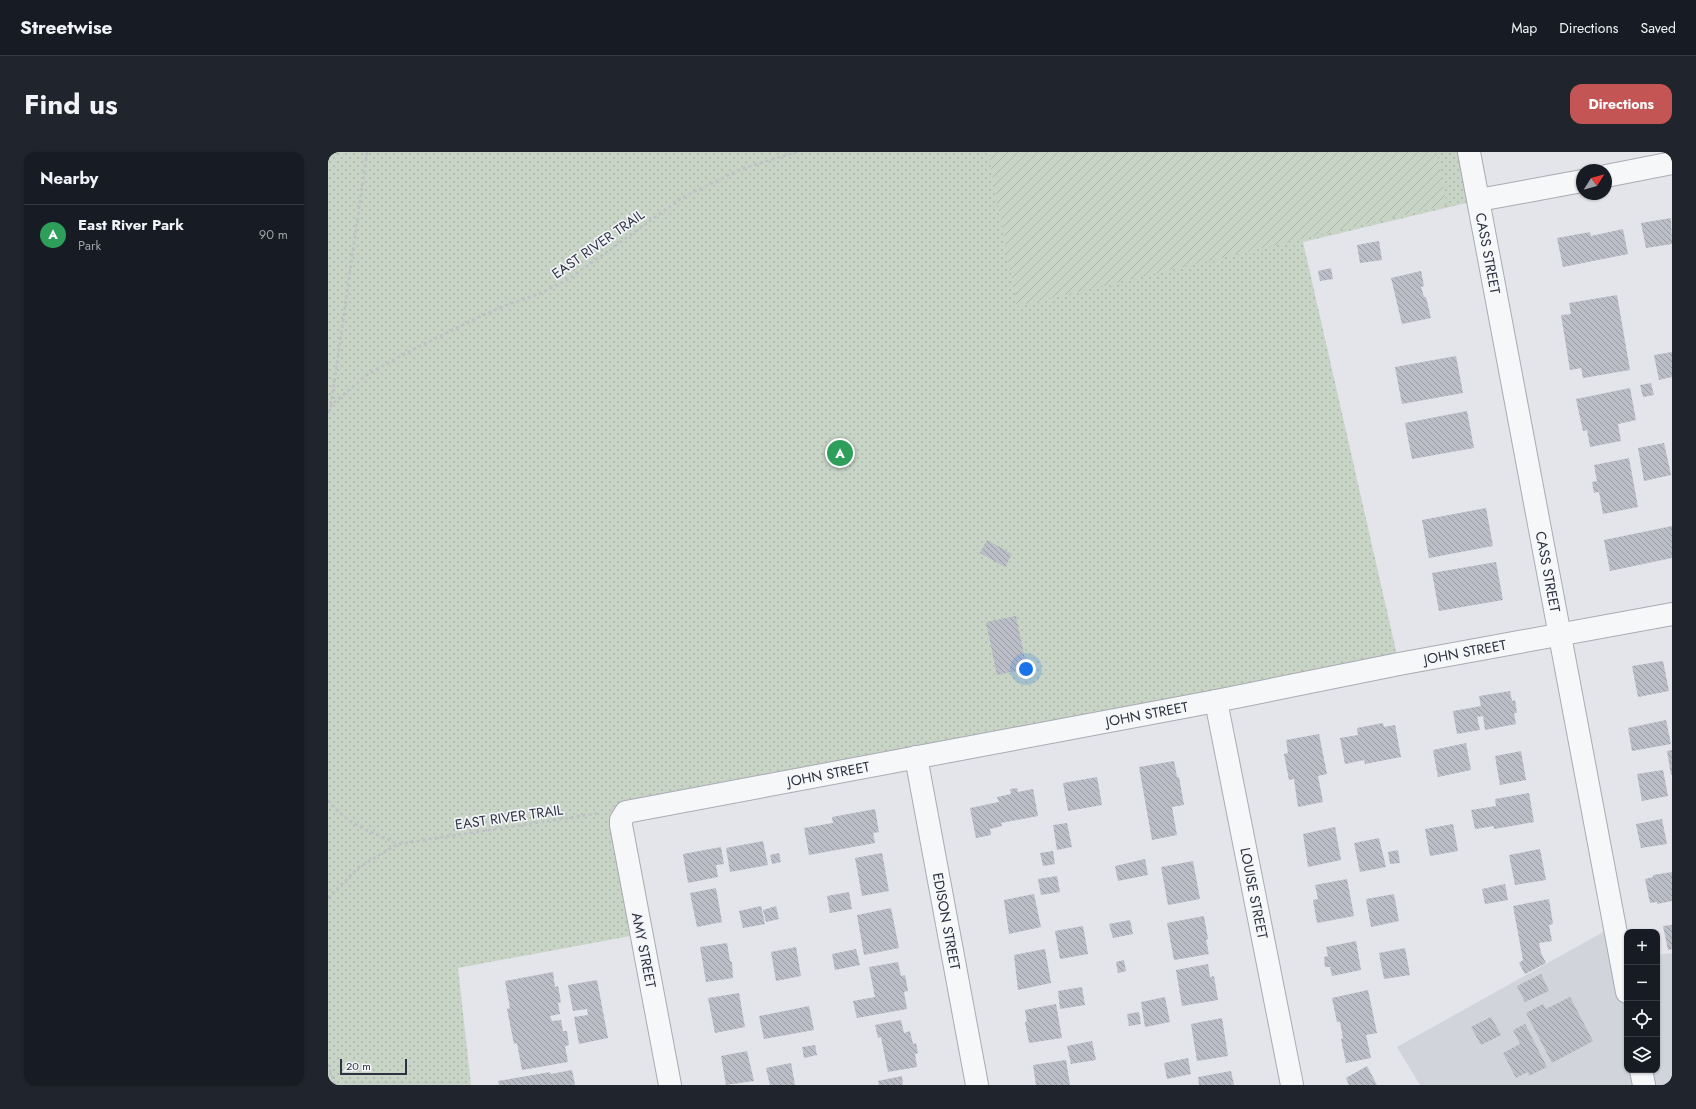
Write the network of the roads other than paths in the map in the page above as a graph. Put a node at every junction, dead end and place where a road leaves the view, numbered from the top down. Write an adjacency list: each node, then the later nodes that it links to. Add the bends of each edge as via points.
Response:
1 (1469, 152): 5 (street, CASS STREET)
2 (1672, 163): 3 (street)
3 (1612, 175)
4 (1576, 182): 5 (street)
5 (1479, 200): 7 (street, CASS STREET)
6 (1672, 614): 7 (street, JOHN STREET)
7 (1560, 636): 8 (street, JOHN STREET, via 1399,664); 11 (street, CASS STREET)
8 (1216, 701): 9 (street, JOHN STREET); 15 (street, LOUISE STREET)
9 (916, 757): 10 (street, JOHN STREET, via 630,810); 14 (street, EDISON STREET)
10 (623, 815): 13 (street, AMY STREET, via 621,825)
11 (1624, 976)
12 (1642, 1073): 16 (street)
13 (670, 1085)
14 (977, 1085)
15 (1292, 1085)
16 (1644, 1085)

